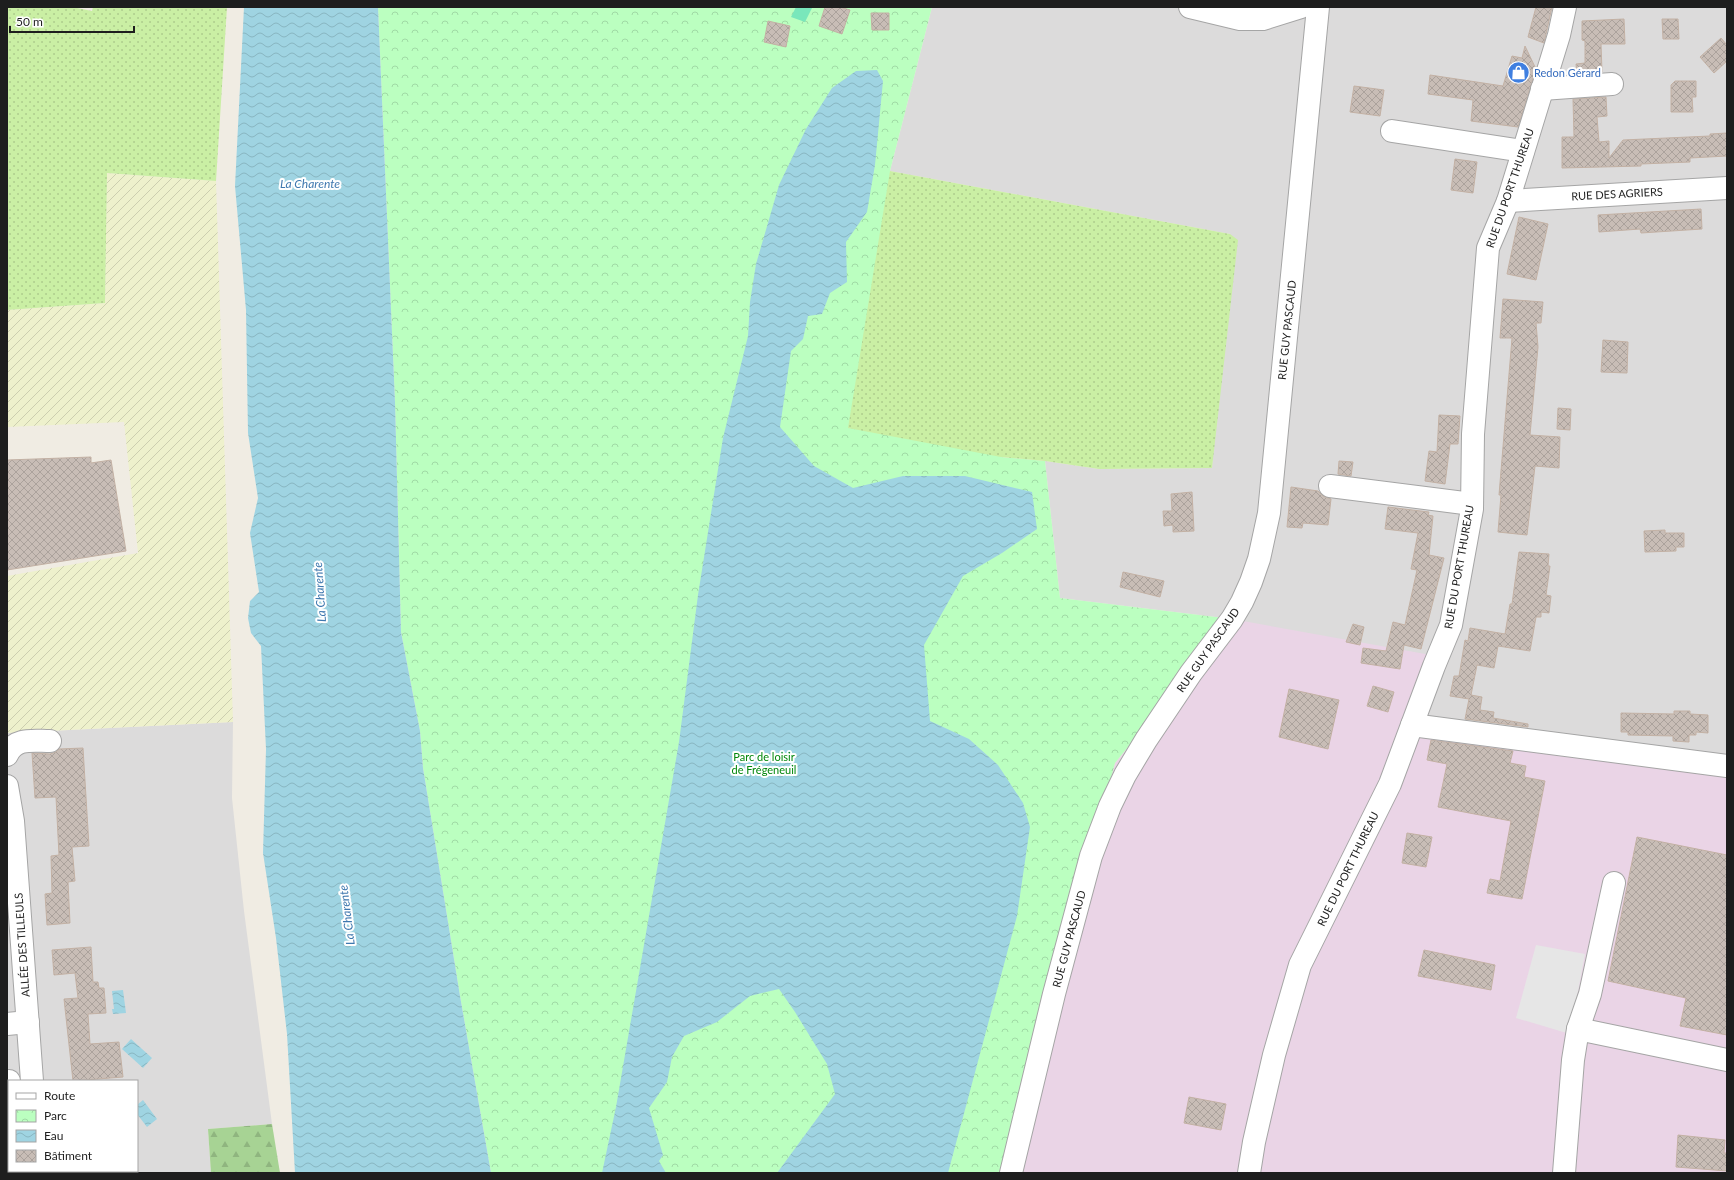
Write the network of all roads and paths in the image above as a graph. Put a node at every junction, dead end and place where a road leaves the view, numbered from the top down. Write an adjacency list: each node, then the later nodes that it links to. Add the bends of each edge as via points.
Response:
1 (1190, 7): 2 (street, via 1240,19 1263,19)
2 (1301, 7)
3 (1318, 7): 23 (street, RUE GUY PASCAUD, via 1269,512 1259,559 1251,582 1232,619 1191,673 1146,740 1110,806 1091,856 1054,994)
4 (1565, 7): 6 (street, RUE DU PORT THUREAU)
5 (1612, 84): 6 (street)
6 (1542, 89): 8 (street, RUE DU PORT THUREAU)
7 (1392, 131): 8 (street)
8 (1523, 151): 10 (street, RUE DU PORT THUREAU)
9 (1727, 188): 10 (street, RUE DES AGRIERS)
10 (1508, 201): 12 (street, RUE DU PORT THUREAU, via 1488,248 1473,434)
11 (1330, 486): 12 (street)
12 (1472, 504): 13 (street, RUE DU PORT THUREAU, via 1451,625)
13 (1412, 725): 16 (street); 24 (street, RUE DU PORT THUREAU, via 1390,784 1300,966 1274,1055)
14 (50, 741): 15 (street, via 24,741 11,748)
15 (7, 755)
16 (1727, 766)
17 (7, 786): 19 (street, ALLÉE DES TILLEULS, via 13,821)
18 (1614, 883): 20 (street, via 1590,994)
19 (17, 1023): 22 (street, ALLÉE DES TILLEULS)
20 (1578, 1029): 21 (street); 25 (street)
21 (1727, 1060)
22 (27, 1080)
23 (1011, 1173)
24 (1249, 1173)
25 (1564, 1173)

